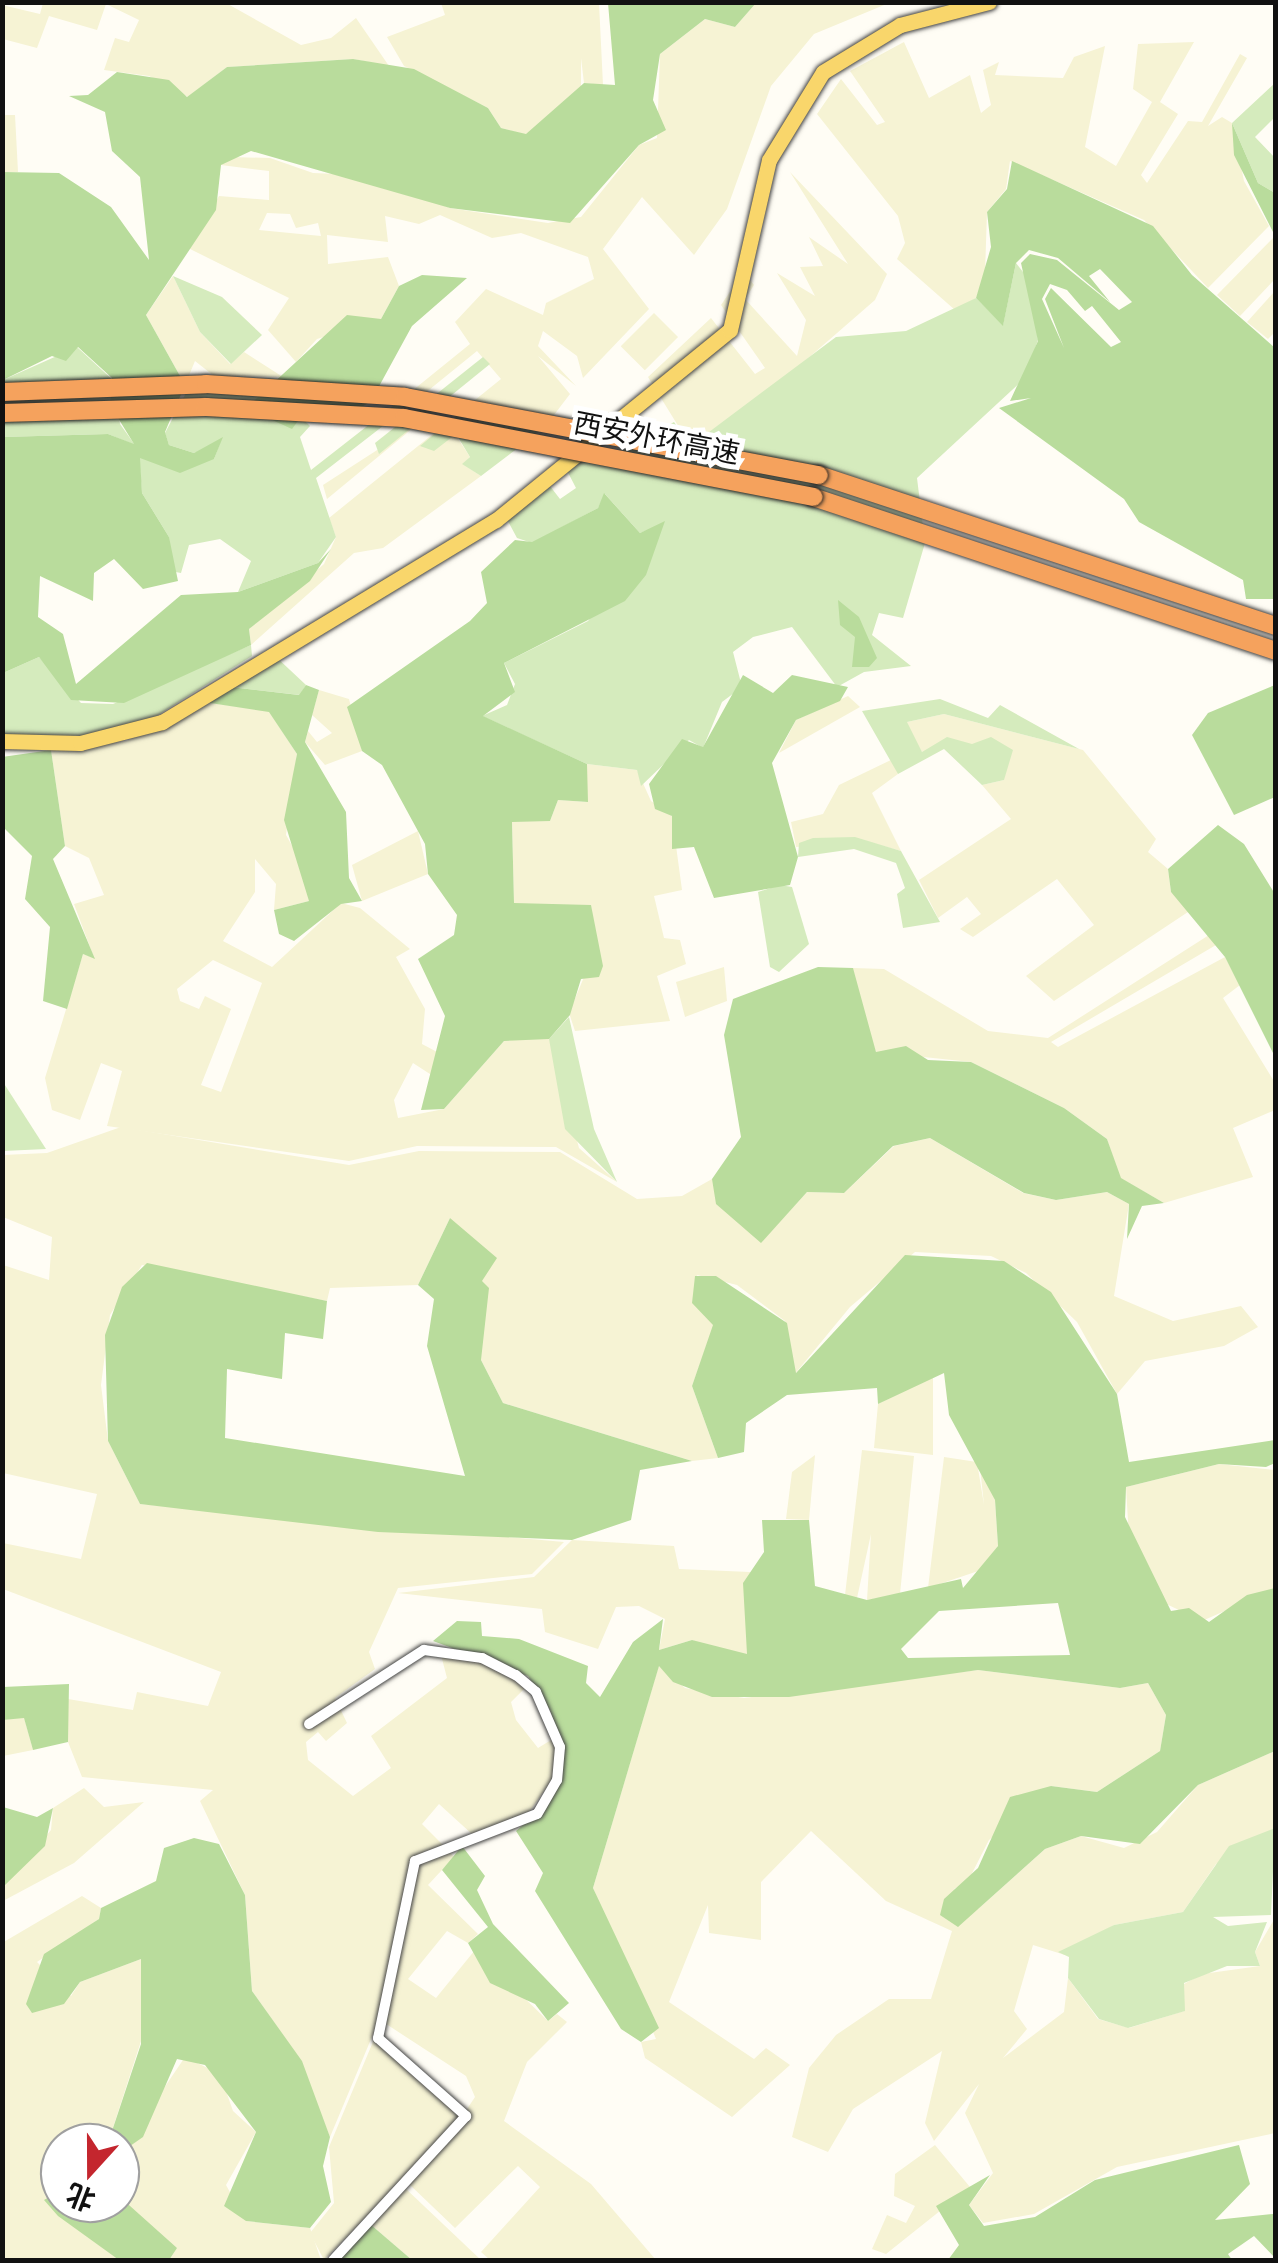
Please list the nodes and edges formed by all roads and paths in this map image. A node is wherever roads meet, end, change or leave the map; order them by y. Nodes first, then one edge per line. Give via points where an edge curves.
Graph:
1 (989, 2) edge
2 (2, 392) edge
3 (2, 414) edge
4 (1276, 626) edge
5 (1276, 651) edge
6 (2, 741) edge
7 (309, 1724) dead end
8 (333, 2260) edge

1 - 6 main road via 900,25 823,72 769,160 730,330 496,520 162,722 80,743
2 - 4 highway, 西安外环高速, bridge via 206,384 405,397 819,475
3 - 5 highway, 西安外环高速, bridge via 206,407 404,418 813,497
7 - 8 street via 424,1650 482,1658 516,1675 536,1692 560,1747 551,1796 528,1821 415,1862 378,2038 466,2116

